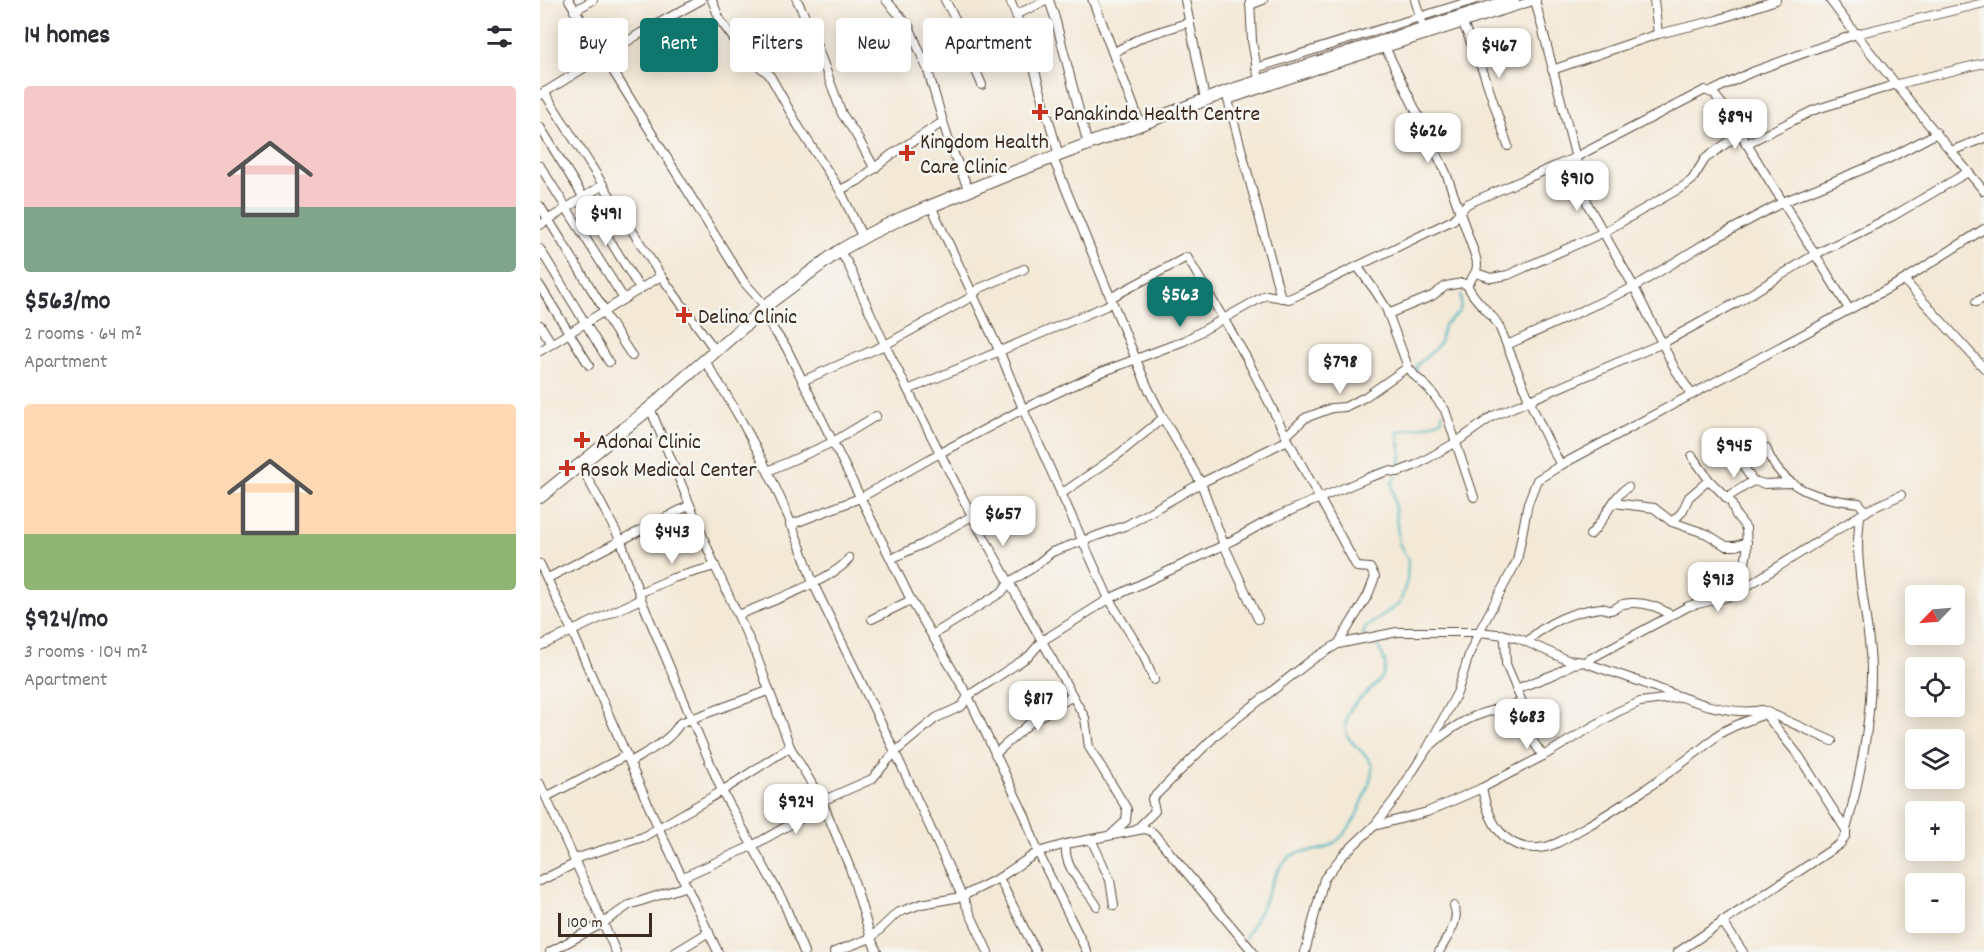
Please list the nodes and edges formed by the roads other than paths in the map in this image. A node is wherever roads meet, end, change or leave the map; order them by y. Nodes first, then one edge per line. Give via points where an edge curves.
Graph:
1 (569, 0) edge
2 (593, 0) edge
3 (702, 0) edge
4 (712, 0) edge
5 (797, 0) edge
6 (886, 0) edge
7 (945, 0) edge
8 (1010, 0) edge
9 (1048, 0) edge
10 (1093, 0) edge
11 (1185, 0) edge
12 (1263, 0) edge
13 (1415, 0) edge
14 (1474, 0) edge
15 (1513, 0) edge
16 (1535, 0) edge
17 (1654, 0) edge
18 (1776, 0) edge
19 (1830, 0) edge
20 (1250, 2) edge
21 (1984, 3) edge
22 (574, 11) junction
23 (1017, 14) junction
24 (579, 18) edge
25 (955, 18) edge
26 (1462, 20) junction
27 (1190, 22) junction
28 (1422, 23) junction
29 (1658, 33) junction
30 (1856, 34) junction
31 (628, 42) edge
32 (1384, 45) junction
33 (1113, 53) junction
34 (923, 59) edge
35 (1984, 63) edge
36 (1256, 68) junction
37 (1552, 70) junction
38 (577, 72) edge
39 (613, 72) edge
40 (928, 72) edge
41 (977, 72) edge
42 (1259, 81) junction
43 (982, 85) dead end
44 (1894, 85) junction
45 (1710, 92) junction
46 (542, 93) edge
47 (1227, 96) junction
48 (1205, 99) junction
49 (944, 123) junction
50 (1140, 124) junction
51 (540, 127) edge
52 (1937, 133) junction
53 (1739, 134) junction
54 (1984, 138) edge
55 (1746, 144) junction
56 (1089, 145) junction
57 (1508, 146) dead end
58 (1952, 151) junction
59 (1056, 157) junction
60 (1574, 158) junction
61 (540, 166) edge
62 (875, 169) junction
63 (1968, 172) junction
64 (603, 184) junction
65 (840, 190) junction
66 (969, 191) junction
67 (1984, 191) edge
68 (583, 197) junction
69 (1783, 202) junction
70 (540, 206) edge
71 (932, 206) junction
72 (567, 207) junction
73 (1460, 211) junction
74 (548, 219) junction
75 (540, 225) edge
76 (1984, 229) edge
77 (1602, 233) junction
78 (863, 238) junction
79 (540, 249) edge
80 (839, 251) junction
81 (1814, 255) junction
82 (1357, 266) junction
83 (1024, 269) dead end
84 (1476, 273) junction
85 (661, 276) junction
86 (1904, 280) junction
87 (1467, 285) junction
88 (540, 286) edge
89 (1634, 287) junction
90 (640, 289) junction
91 (973, 296) junction
92 (1112, 297) junction
93 (1281, 298) junction
94 (1984, 298) edge
95 (624, 299) junction
96 (1976, 302) dead end
97 (766, 307) junction
98 (1849, 309) junction
99 (604, 311) junction
100 (1388, 314) junction
101 (1222, 319) junction
102 (586, 323) junction
103 (540, 325) edge
104 (569, 333) junction
105 (1663, 343) junction
106 (552, 344) junction
107 (885, 345) junction
108 (1507, 345) junction
109 (714, 350) junction
110 (999, 350) junction
111 (540, 351) edge
112 (632, 356) dead end
113 (1136, 360) junction
114 (705, 361) junction
115 (609, 362) dead end
116 (589, 365) dead end
117 (1408, 367) junction
118 (1984, 368) edge
119 (802, 381) junction
120 (908, 390) junction
121 (1692, 395) junction
122 (1529, 402) junction
123 (650, 408) junction
124 (1023, 409) junction
125 (876, 416) dead end
126 (1163, 418) junction
127 (1729, 437) dead end
128 (1287, 438) junction
129 (833, 442) junction
130 (1455, 443) junction
131 (1766, 448) dead end
132 (940, 453) junction
133 (1692, 456) dead end
134 (580, 464) junction
135 (1561, 465) junction
136 (768, 471) junction
137 (1709, 480) junction
138 (1753, 481) junction
139 (1201, 483) junction
140 (1790, 483) junction
141 (1628, 487) dead end
142 (1061, 494) junction
143 (1901, 495) dead end
144 (540, 497) edge
145 (1474, 497) dead end
146 (860, 498) junction
147 (1726, 498) junction
148 (1320, 499) junction
149 (1614, 503) junction
150 (690, 505) junction
151 (1863, 514) junction
152 (972, 516) junction
153 (1672, 522) junction
154 (790, 525) junction
155 (1590, 535) dead end
156 (621, 541) junction
157 (1083, 541) junction
158 (1747, 542) junction
159 (1224, 545) junction
160 (849, 558) dead end
161 (891, 560) junction
162 (540, 564) edge
163 (715, 566) junction
164 (548, 578) junction
165 (813, 583) junction
166 (1008, 583) junction
167 (1741, 590) junction
168 (640, 596) junction
169 (1109, 599) junction
170 (911, 600) junction
171 (738, 615) junction
172 (1671, 615) junction
173 (872, 619) dead end
174 (1258, 619) dead end
175 (572, 631) junction
176 (1479, 632) junction
177 (1502, 634) junction
178 (932, 635) junction
179 (1042, 641) junction
180 (1527, 642) junction
181 (1338, 644) junction
182 (540, 646) edge
183 (1584, 662) junction
184 (1154, 680) dead end
185 (1516, 689) junction
186 (768, 691) junction
187 (968, 696) junction
188 (1071, 697) junction
189 (1682, 697) junction
190 (1522, 703) junction
191 (1763, 712) junction
192 (691, 718) junction
193 (1832, 741) dead end
194 (790, 747) junction
195 (1427, 749) junction
196 (895, 752) junction
197 (994, 754) junction
198 (1543, 756) junction
199 (629, 758) junction
200 (540, 784) edge
201 (1482, 789) junction
202 (722, 791) junction
203 (548, 800) junction
204 (822, 801) junction
205 (540, 807) edge
206 (1374, 826) junction
207 (658, 827) junction
208 (1136, 830) junction
209 (1846, 830) junction
210 (1111, 835) junction
211 (1091, 839) junction
212 (1066, 844) junction
213 (752, 846) junction
214 (1038, 852) junction
215 (575, 861) junction
216 (683, 877) junction
217 (999, 878) junction
218 (540, 881) edge
219 (687, 885) junction
220 (961, 897) junction
221 (1114, 904) dead end
222 (1097, 906) dead end
223 (1454, 906) dead end
224 (1722, 921) junction
225 (603, 923) junction
226 (709, 932) junction
227 (871, 938) junction
228 (562, 949) edge
229 (550, 952) edge
230 (616, 952) edge
231 (676, 952) edge
232 (718, 952) edge
233 (804, 952) edge
234 (834, 952) edge
235 (877, 952) edge
236 (987, 952) edge
237 (1036, 952) edge
238 (1087, 952) edge
239 (1253, 952) edge
240 (1305, 952) edge
241 (1439, 952) edge
242 (1678, 952) edge
243 (1743, 952) edge

1 - 22 street
2 - 22 street
3 - 31 street
4 - 65 street via 720,20 747,57 769,74
5 - 62 street via 843,114
6 - 34 street via 909,26
7 - 25 street
8 - 23 street
9 - 23 street
9 - 56 street
10 - 33 street
11 - 27 street
12 - 20 street
13 - 28 street
14 - 28 street
15 - 26 main road
16 - 26 street
16 - 37 street
17 - 29 street
18 - 29 street via 1717,20
19 - 30 street
20 - 36 street
21 - 30 street
22 - 24 street
23 - 59 street via 1045,101
26 - 28 main road
26 - 32 street
26 - 57 street
27 - 33 street via 1142,37
27 - 48 street
28 - 32 main road
28 - 36 street
29 - 37 street
30 - 44 street
30 - 45 street via 1752,72
32 - 42 main road
32 - 47 street
32 - 73 street
33 - 50 street
35 - 44 street
36 - 42 street
37 - 60 street
38 - 46 street
39 - 97 street via 744,282
40 - 49 street
41 - 43 street
42 - 47 main road
44 - 52 street
44 - 55 street via 1814,110
45 - 53 street via 1722,104
45 - 60 street via 1705,90
46 - 64 street
47 - 48 main road
47 - 93 street
48 - 50 main road
49 - 62 street
49 - 66 street
50 - 56 main road
51 - 68 street
52 - 58 street
52 - 69 street via 1888,159
53 - 55 street
53 - 77 street via 1705,159 1692,180 1679,190
54 - 58 street
55 - 69 street
56 - 59 main road
58 - 63 street
59 - 66 main road
59 - 92 street via 1085,239
60 - 73 street via 1467,204
60 - 77 street via 1588,205
61 - 72 street
62 - 65 street
63 - 67 street
63 - 81 street via 1893,216
64 - 68 street
64 - 85 street
65 - 78 street
66 - 71 main road
68 - 72 street
68 - 90 street
69 - 81 street
69 - 89 street
70 - 74 street
71 - 78 main road
71 - 91 street
72 - 74 street
72 - 95 street
73 - 82 street via 1452,220
73 - 84 street via 1479,265
74 - 75 street
74 - 99 street
76 - 86 street
77 - 84 street via 1508,275 1491,278
77 - 89 street
78 - 80 main road
79 - 102 street
80 - 97 main road
80 - 107 street
81 - 98 street
81 - 105 street
82 - 93 street via 1289,299
82 - 100 street
83 - 91 street via 978,289
84 - 87 street
85 - 90 street
85 - 109 street
86 - 98 street
86 - 118 street
87 - 100 street via 1446,286
87 - 108 street via 1473,298 1492,314
88 - 104 street
89 - 105 street
89 - 108 street
90 - 95 street
91 - 107 street
91 - 110 street
92 - 101 street via 1187,257
92 - 110 street via 1106,306
92 - 113 street
93 - 101 street via 1266,295
94 - 96 street
95 - 99 street
97 - 109 main road
97 - 119 street via 765,318 786,347
98 - 121 street
99 - 102 street
99 - 112 street
100 - 117 street
101 - 113 street via 1184,341
101 - 128 street
102 - 104 street
102 - 115 street
103 - 106 street
104 - 106 street
104 - 116 street
105 - 121 street
105 - 122 street
106 - 111 street
107 - 119 street
107 - 120 street
108 - 122 street
109 - 114 main road
110 - 120 street
110 - 124 street
113 - 124 street
113 - 126 street
114 - 123 main road
114 - 136 street
117 - 128 street via 1346,407 1305,418
117 - 130 street via 1445,410
119 - 129 street
120 - 132 street
121 - 135 street
122 - 130 street via 1493,417
122 - 135 street
123 - 134 main road
123 - 150 street
124 - 132 street
124 - 142 street
125 - 129 street
126 - 139 street
126 - 142 street
127 - 138 street
128 - 139 street
128 - 148 street
129 - 136 street
129 - 146 street
130 - 145 street
130 - 148 street via 1416,465 1379,474
131 - 140 street
132 - 146 street
132 - 152 street
133 - 137 street
134 - 144 main road
134 - 156 street
135 - 176 street via 1537,480 1528,503 1520,555
136 - 154 street
137 - 147 street
137 - 153 street via 1689,497
138 - 140 street
138 - 147 street
139 - 157 street via 1126,525
139 - 159 street
140 - 151 street via 1832,500 1859,503
141 - 149 street
142 - 157 street
143 - 151 street
146 - 154 street
146 - 161 street
147 - 158 street via 1744,525
148 - 159 street via 1273,518
148 - 181 street via 1357,567 1370,568 1375,577
149 - 153 street via 1654,508
149 - 155 street
150 - 156 street
150 - 163 street
151 - 167 street
151 - 209 street via 1858,544 1869,642 1870,693 1868,726
152 - 161 street
152 - 166 street
153 - 158 street via 1707,534 1726,546
154 - 165 street
156 - 164 street
156 - 168 street
157 - 166 street via 1052,552
157 - 169 street
158 - 167 street
159 - 169 street
159 - 174 street
160 - 165 street via 840,568
161 - 170 street
162 - 164 street
163 - 168 street via 673,578
163 - 171 street
164 - 175 street
165 - 171 street
165 - 196 street
166 - 178 street via 1002,592
166 - 179 street
167 - 172 street
168 - 175 street
168 - 192 street
169 - 179 street
169 - 184 street
170 - 173 street
170 - 178 street
171 - 186 street
172 - 180 street via 1644,603 1580,612 1553,623
172 - 183 street
175 - 182 street
175 - 199 street
176 - 177 street
176 - 181 street via 1397,632
176 - 195 street via 1457,693
177 - 180 street
177 - 185 street via 1506,664
178 - 187 street
179 - 187 street via 1029,656
179 - 188 street
180 - 183 street via 1567,660
181 - 208 street via 1218,733 1152,799 1155,811
183 - 185 street
183 - 189 street
185 - 190 street
186 - 192 street
186 - 194 street
187 - 196 street via 962,706 936,718
187 - 197 street
188 - 197 street via 1030,723
188 - 210 street via 1085,718 1089,747 1127,809 1125,821
189 - 191 street via 1726,709
189 - 198 street via 1640,702 1617,711
190 - 195 street via 1463,720
190 - 198 street via 1533,741
191 - 193 street
191 - 201 street via 1724,732 1595,822 1546,847 1526,848 1505,839 1487,814
191 - 209 street via 1799,756
192 - 199 street via 680,723 662,742
192 - 202 street
194 - 202 street
194 - 204 street
195 - 206 street
196 - 204 street via 872,779
196 - 220 street
197 - 214 street
198 - 201 street
199 - 203 street
199 - 207 street
200 - 203 street
201 - 206 street via 1427,812
202 - 207 street
202 - 213 street
203 - 205 street
203 - 215 street
204 - 213 street via 812,812
204 - 227 street via 850,868
206 - 240 street via 1324,879
207 - 215 street via 643,837
207 - 216 street
208 - 210 street
208 - 239 street via 1151,831
209 - 224 street via 1840,844
210 - 211 street
211 - 212 street
211 - 221 street via 1110,880
212 - 214 street
212 - 222 street via 1065,857
213 - 216 street
213 - 233 street via 784,903
214 - 217 street
214 - 238 street
215 - 218 street
215 - 225 street
216 - 219 street
217 - 220 street
217 - 237 street
219 - 225 street via 629,906
219 - 226 street
220 - 227 street via 897,913
220 - 236 street
223 - 241 street via 1455,922
224 - 242 street
224 - 243 street
225 - 228 street
225 - 230 street
226 - 231 street
226 - 232 street
227 - 234 street
227 - 235 street
228 - 229 street

